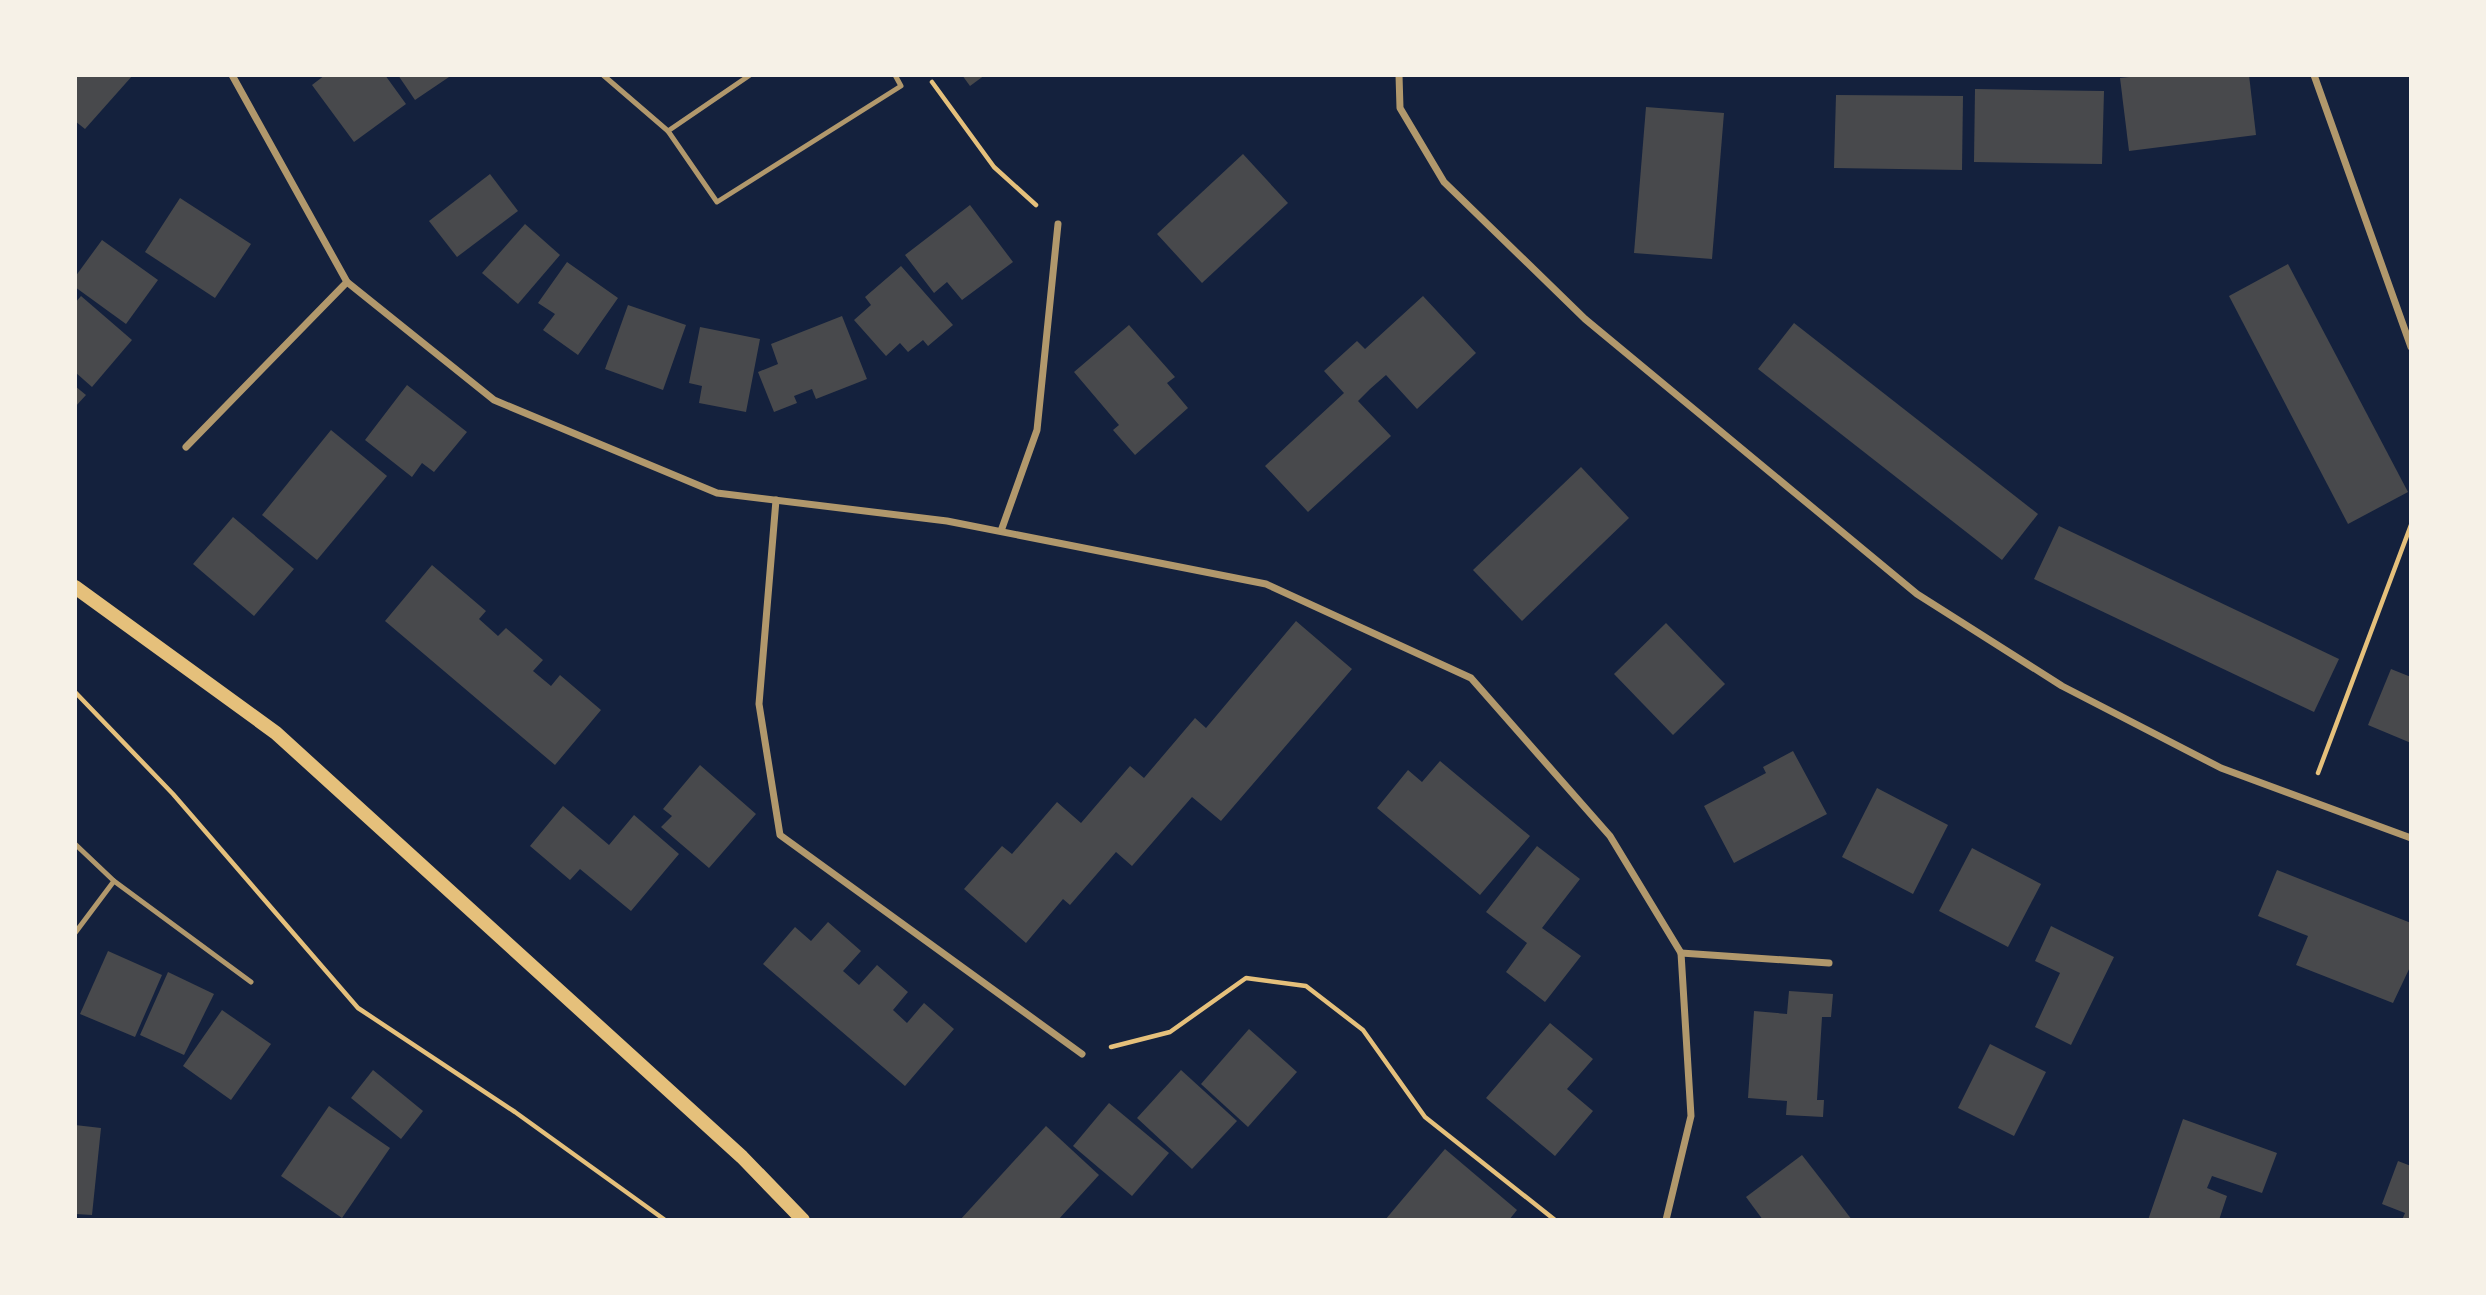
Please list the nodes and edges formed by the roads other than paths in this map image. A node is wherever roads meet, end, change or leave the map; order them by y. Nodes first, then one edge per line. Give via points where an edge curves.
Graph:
1 (232, 75) edge
2 (603, 75) edge
3 (750, 75) edge
4 (895, 75) edge
5 (1399, 75) edge
6 (2314, 75) edge
7 (668, 131) junction
8 (1058, 224) road end
9 (346, 282) junction
10 (2411, 347) edge
11 (186, 447) dead end
12 (776, 500) junction
13 (1001, 531) junction
14 (75, 587) edge
15 (2411, 838) edge
16 (75, 844) edge
17 (114, 881) junction
18 (75, 933) edge
19 (1681, 953) junction
20 (1829, 963) dead end
21 (251, 982) dead end
22 (1082, 1054) road end
23 (803, 1220) edge
24 (1666, 1220) edge

1 - 9 street
2 - 7 lane
3 - 7 lane
4 - 7 lane via 901,86 717,202
5 - 15 street via 1400,108 1444,182 1585,319 1917,594 2062,686 2221,768
6 - 10 street
8 - 13 street via 1037,430
9 - 11 street
9 - 12 street via 494,400 717,493
12 - 13 street
12 - 22 street via 759,704 779,835
13 - 19 street via 1266,584 1471,678 1610,836
14 - 23 main road via 276,733 742,1157
16 - 17 lane
17 - 18 lane
17 - 21 lane
19 - 20 street
19 - 24 street via 1691,1116

